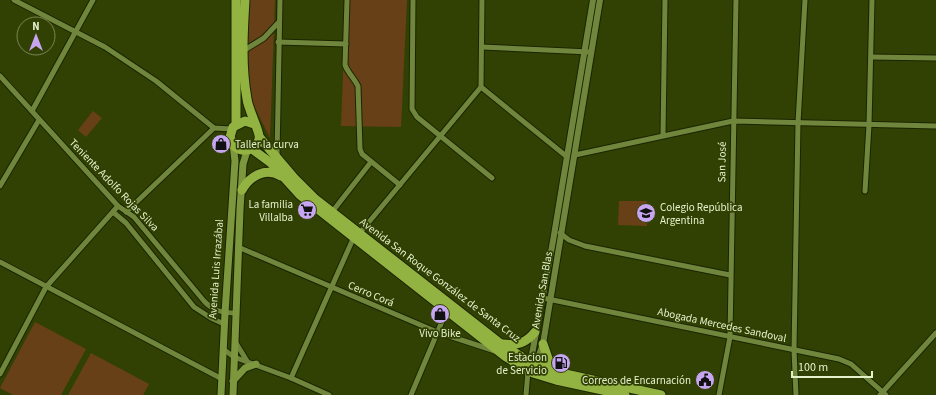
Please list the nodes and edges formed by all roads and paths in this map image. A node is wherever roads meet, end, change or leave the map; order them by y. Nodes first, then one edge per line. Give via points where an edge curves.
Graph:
1 (14, 0) edge
2 (93, 0) edge
3 (236, 0) edge
4 (244, 0) edge
5 (280, 0) edge
6 (347, 0) edge
7 (413, 0) edge
8 (482, 0) edge
9 (593, 0) edge
10 (600, 0) edge
11 (665, 0) edge
12 (736, 0) edge
13 (805, 0) edge
14 (872, 0) edge
15 (278, 24) junction
16 (77, 31) junction
17 (278, 42) junction
18 (346, 44) junction
19 (482, 47) junction
20 (242, 52) junction
21 (583, 52) junction
22 (590, 52) junction
23 (871, 57) junction
24 (936, 58) edge
25 (0, 76) edge
26 (481, 87) junction
27 (32, 111) junction
28 (39, 120) junction
29 (733, 121) junction
30 (798, 123) junction
31 (254, 124) junction
32 (870, 125) junction
33 (936, 126) edge
34 (234, 127) junction
35 (214, 128) junction
36 (663, 135) junction
37 (440, 136) junction
38 (260, 138) junction
39 (232, 144) junction
40 (249, 150) junction
41 (575, 155) junction
42 (566, 156) junction
43 (277, 157) junction
44 (371, 162) junction
45 (492, 178) dead end
46 (286, 179) junction
47 (400, 185) junction
48 (0, 186) edge
49 (242, 190) junction
50 (865, 191) dead end
51 (118, 206) junction
52 (113, 212) junction
53 (126, 212) junction
54 (332, 212) junction
55 (555, 228) junction
56 (562, 235) junction
57 (356, 236) junction
58 (238, 247) junction
59 (0, 262) edge
60 (730, 275) junction
61 (46, 287) junction
62 (332, 288) junction
63 (543, 298) junction
64 (550, 300) junction
65 (446, 312) junction
66 (224, 313) junction
67 (236, 314) junction
68 (224, 324) junction
69 (437, 332) junction
70 (535, 332) junction
71 (936, 333) edge
72 (730, 337) junction
73 (235, 341) junction
74 (543, 344) junction
75 (500, 348) junction
76 (223, 349) junction
77 (794, 350) junction
78 (234, 357) junction
79 (248, 362) junction
80 (256, 364) junction
81 (532, 368) junction
82 (556, 372) junction
83 (0, 374) edge
84 (291, 378) junction
85 (222, 379) junction
86 (233, 381) junction
87 (883, 394) edge
88 (221, 395) edge
89 (233, 395) edge
90 (329, 395) edge
91 (411, 395) edge
92 (526, 395) edge
93 (625, 395) edge
94 (661, 395) edge
95 (719, 395) edge
96 (796, 395) edge

1 - 16 street
2 - 16 street
3 - 34 highway, Avenida Luis Irrazábal
4 - 20 highway
5 - 15 street
6 - 18 street
7 - 37 street via 412,109 417,117
8 - 19 street
9 - 21 street, Avenida San Blas
10 - 22 street, Avenida San Blas
11 - 36 street
12 - 29 street, San José
13 - 30 street
14 - 23 street
15 - 17 street
15 - 20 street via 264,38
16 - 27 street
16 - 35 street via 156,81
17 - 18 street
17 - 43 street
18 - 44 street via 345,65 358,86 360,149
19 - 21 street
19 - 26 street
20 - 31 highway via 245,88
21 - 22 street
21 - 42 street, Avenida San Blas
22 - 41 street, Avenida San Blas
23 - 24 street
23 - 32 street
25 - 27 street, Teniente Adolfo Rojas Silva
26 - 37 street
26 - 42 street
27 - 28 street, Teniente Adolfo Rojas Silva
28 - 48 street
28 - 51 street, Teniente Adolfo Rojas Silva
29 - 30 street
29 - 36 street
29 - 60 street, San José
30 - 32 street
30 - 77 street
31 - 34 highway via 245,121
31 - 38 highway
32 - 33 street
32 - 50 street
34 - 35 street
34 - 39 highway, Avenida Luis Irrazábal via 230,137
35 - 53 street
36 - 41 street
37 - 45 street
37 - 47 street
38 - 40 highway, Avenida Luis Irrazábal
38 - 43 highway, Avenida San Roque González de Santa Cruz
39 - 40 highway via 240,150
39 - 66 main road, Avenida Luis Irrazábal via 235,162
40 - 46 highway, Avenida San Roque González de Santa Cruz via 271,163
40 - 49 main road, Avenida Luis Irrazábal via 243,164
41 - 56 street, Avenida San Blas
42 - 55 street, Avenida San Blas
43 - 54 highway, Avenida San Roque González de Santa Cruz via 309,194
44 - 47 street
44 - 54 street
46 - 49 highway via 276,173 260,174 249,180
46 - 57 highway, Avenida San Roque González de Santa Cruz via 300,195
47 - 57 street
49 - 58 main road, Avenida Luis Irrazábal
51 - 52 street
51 - 53 street, Teniente Adolfo Rojas Silva
52 - 61 street
52 - 68 street, Teniente Adolfo Rojas Silva via 126,223 194,307
53 - 66 street, Teniente Adolfo Rojas Silva via 134,217 204,301 211,308
54 - 57 highway, Avenida San Roque González de Santa Cruz
55 - 56 street
55 - 63 street, Avenida San Blas
56 - 60 street via 585,246
56 - 64 street, Avenida San Blas
57 - 62 street
57 - 65 highway, Avenida San Roque González de Santa Cruz
57 - 75 highway, Avenida San Roque González de Santa Cruz
58 - 62 street, Cerro Corá
58 - 67 main road, Avenida Luis Irrazábal
59 - 61 street
60 - 72 street, San José
61 - 83 street
61 - 85 street
62 - 69 street, Cerro Corá
62 - 84 street
63 - 64 street, Abogada Mercedes Sandoval
63 - 70 street, Avenida San Blas
64 - 72 street, Abogada Mercedes Sandoval
64 - 74 street, Avenida San Blas
65 - 69 street
65 - 75 highway, Avenida San Roque González de Santa Cruz
66 - 67 street, Teniente Adolfo Rojas Silva
66 - 68 main road, Avenida Luis Irrazábal
67 - 73 main road, Avenida Luis Irrazábal
68 - 76 main road, Avenida Luis Irrazábal
69 - 75 street, Cerro Corá
69 - 91 street
70 - 75 highway via 530,339 522,343
70 - 81 street, Avenida San Blas
71 - 87 street
72 - 77 street, Abogada Mercedes Sandoval
72 - 95 street, San José
73 - 78 main road, Avenida Luis Irrazábal
73 - 79 street
74 - 81 street, Avenida San Blas
74 - 82 highway via 550,364
75 - 81 highway, Avenida San Roque González de Santa Cruz
76 - 78 street
76 - 85 main road, Avenida Luis Irrazábal
77 - 87 street, Abogada Mercedes Sandoval via 846,361
77 - 96 street
78 - 79 street
78 - 86 main road, Avenida Luis Irrazábal
79 - 80 street
80 - 84 street
80 - 86 main road via 245,368
81 - 82 highway, Avenida San Roque González de Santa Cruz
81 - 92 street, Avenida San Blas
81 - 93 highway, Avenida San Roque González de Santa Cruz via 556,380
82 - 94 highway, Avenida San Roque González de Santa Cruz
84 - 90 street
85 - 88 main road, Avenida Luis Irrazábal
86 - 89 main road, Avenida Luis Irrazábal

